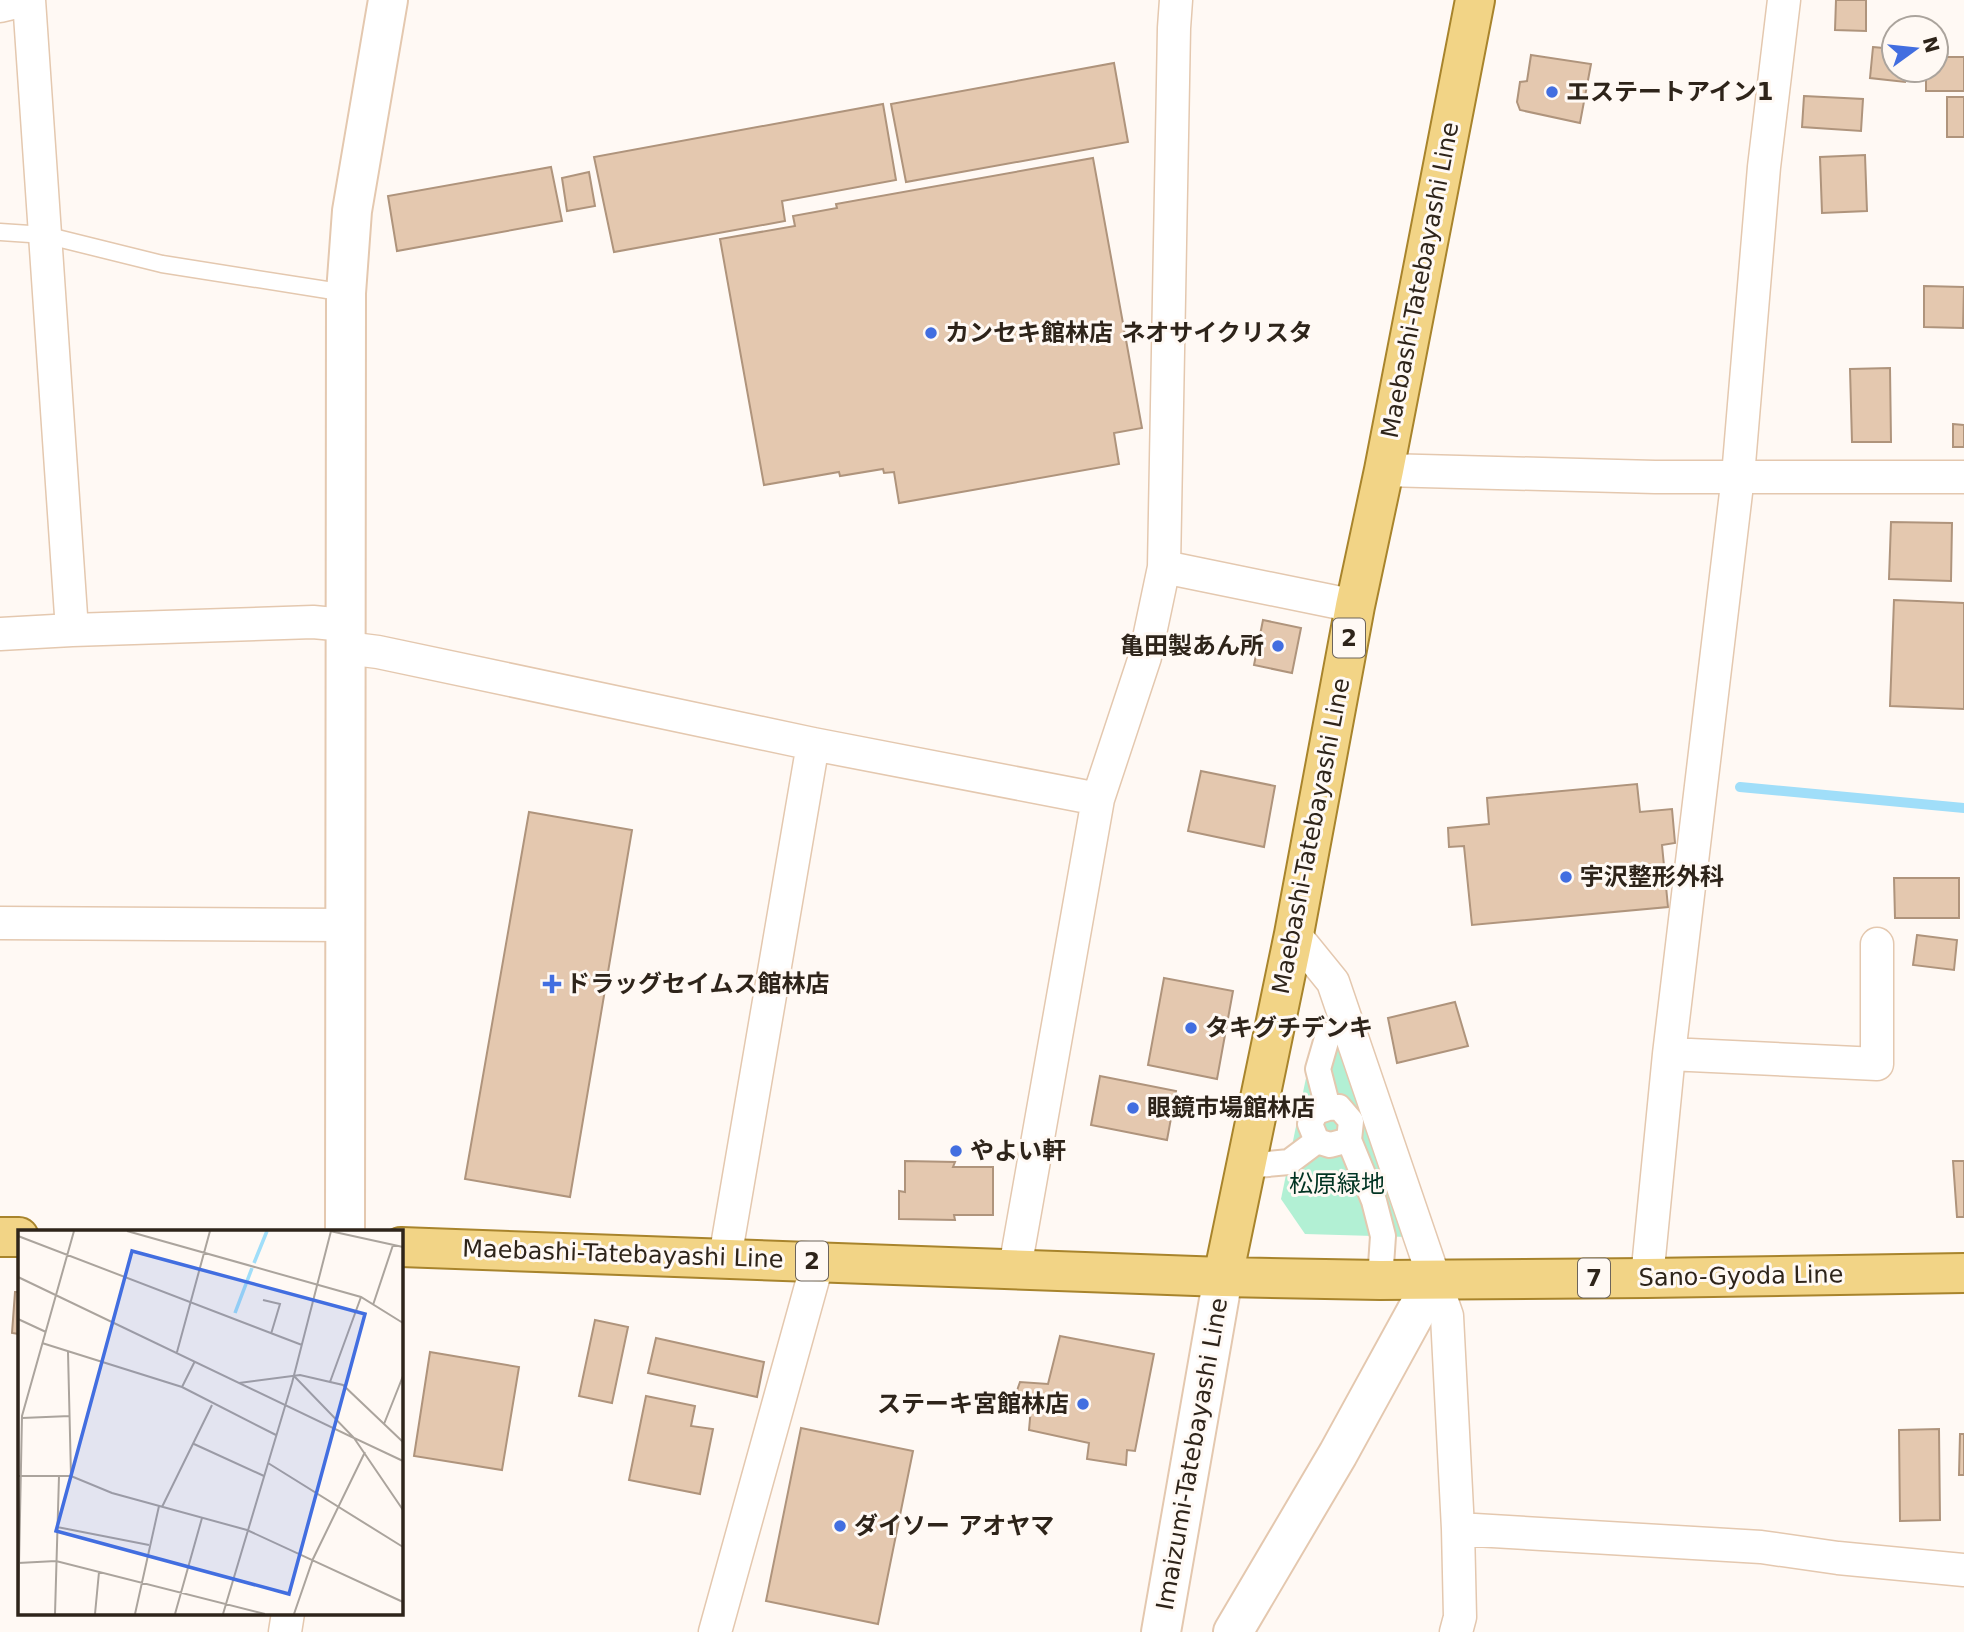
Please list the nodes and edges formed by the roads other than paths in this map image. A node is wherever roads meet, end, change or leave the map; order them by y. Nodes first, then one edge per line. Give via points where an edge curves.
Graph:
1 (27, 0) edge
2 (389, 0) edge
3 (1176, 0) edge
4 (1475, 0) edge
5 (1784, 0) edge
6 (0, 6) edge
7 (0, 232) edge
8 (45, 235) junction
9 (346, 293) junction
10 (1384, 470) junction
11 (1738, 476) junction
12 (1964, 477) edge
13 (1164, 567) junction
14 (1355, 606) junction
15 (72, 630) junction
16 (0, 634) edge
17 (346, 637) junction
18 (813, 744) junction
19 (1098, 799) junction
20 (0, 923) edge
21 (345, 925) junction
22 (1294, 934) junction
23 (1878, 944) dead end
24 (1348, 1021) junction
25 (1669, 1054) junction
26 (1328, 1108) junction
27 (1349, 1140) junction
28 (1317, 1141) junction
29 (1246, 1166) junction
30 (345, 1230) edge
31 (0, 1237) edge
32 (18, 1237) edge
33 (402, 1247) edge
34 (725, 1258) junction
35 (818, 1261) junction
36 (1015, 1268) junction
37 (1964, 1273) edge
38 (1223, 1277) junction
39 (1647, 1278) junction
40 (1434, 1279) junction
41 (1380, 1280) junction
42 (1458, 1529) junction
43 (1964, 1570) edge
44 (288, 1614) edge
45 (285, 1632) edge
46 (715, 1632) edge
47 (1161, 1632) edge
48 (1233, 1632) edge
49 (1456, 1632) edge

1 - 6 street
1 - 8 street
2 - 9 street via 352,211
3 - 13 street
4 - 10 main road, Maebashi-Tatebayashi Line / 2
5 - 11 street via 1764,167
7 - 8 lane
8 - 9 lane via 162,264
8 - 15 street
9 - 17 street
10 - 11 street
10 - 14 main road, Maebashi-Tatebayashi Line / 2
11 - 12 street
11 - 25 street
13 - 14 street
13 - 19 street via 1145,657
14 - 22 main road, Maebashi-Tatebayashi Line / 2
15 - 16 street
15 - 17 street via 313,622
17 - 18 street via 392,655
17 - 21 street
18 - 19 street
18 - 34 street
19 - 36 street
20 - 21 street
21 - 30 street
22 - 24 street via 1333,982
22 - 29 main road, Maebashi-Tatebayashi Line / 2
23 - 25 street via 1877,1064
24 - 26 street via 1327,1038 1318,1069
24 - 40 street
25 - 39 street
26 - 27 street via 1339,1107 1351,1121
26 - 28 street via 1316,1112 1310,1124
27 - 28 street via 1330,1145
27 - 41 street via 1383,1236
28 - 29 street via 1289,1161
29 - 38 main road, Maebashi-Tatebayashi Line / 2
31 - 32 main road
33 - 34 main road, Maebashi-Tatebayashi Line / 2
34 - 35 main road, Maebashi-Tatebayashi Line / 2
35 - 36 main road, Maebashi-Tatebayashi Line / 2
35 - 46 street
36 - 38 main road, Maebashi-Tatebayashi Line / 2
37 - 39 main road, Sano-Gyoda Line / 7
38 - 41 main road, Sano-Gyoda Line / 7
38 - 47 street, Imaizumi-Tatebayashi Line
39 - 40 main road, Sano-Gyoda Line / 7
40 - 41 main road, Sano-Gyoda Line / 7
40 - 42 street via 1447,1316
40 - 48 street
42 - 43 street via 1761,1547
42 - 49 street via 1460,1617
44 - 45 street

